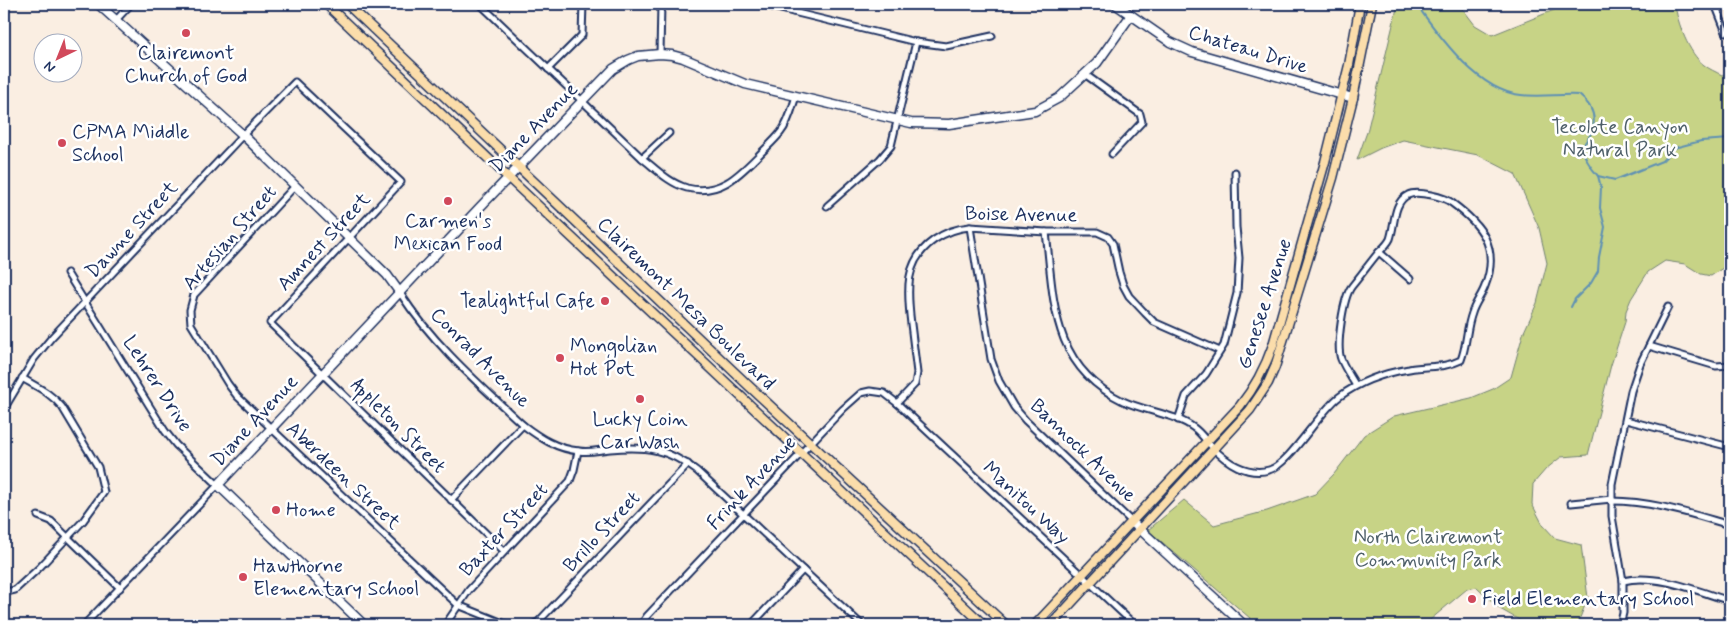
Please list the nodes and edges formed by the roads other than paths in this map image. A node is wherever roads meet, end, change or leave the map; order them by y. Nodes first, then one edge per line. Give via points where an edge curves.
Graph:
1 (98, 4) edge
2 (132, 4) edge
3 (326, 4) edge
4 (347, 4) edge
5 (584, 4) edge
6 (661, 4) edge
7 (760, 4) edge
8 (795, 4) edge
9 (1114, 4) edge
10 (1360, 4) edge
11 (1372, 4) edge
12 (1715, 4) edge
13 (484, 5) edge
14 (793, 12) junction
15 (1131, 15) junction
16 (116, 20) junction
17 (1726, 32) dead end
18 (992, 36) dead end
19 (916, 42) junction
20 (660, 54) junction
21 (548, 69) junction
22 (1086, 75) junction
23 (1341, 94) junction
24 (796, 96) junction
25 (1353, 98) junction
26 (582, 102) junction
27 (898, 119) junction
28 (669, 133) dead end
29 (243, 135) junction
30 (1112, 154) dead end
31 (642, 158) junction
32 (519, 167) junction
33 (1235, 172) dead end
34 (508, 178) junction
35 (401, 182) joint
36 (296, 186) junction
37 (827, 206) dead end
38 (970, 227) junction
39 (1046, 232) junction
40 (349, 237) junction
41 (1379, 252) junction
42 (68, 273) dead end
43 (1410, 280) dead end
44 (400, 293) junction
45 (85, 301) junction
46 (1668, 307) dead end
47 (190, 310) joint
48 (270, 323) joint
49 (1649, 346) junction
50 (1220, 351) junction
51 (1730, 365) edge
52 (322, 374) junction
53 (22, 378) junction
54 (1356, 386) junction
55 (897, 403) junction
56 (4, 409) edge
57 (1178, 420) junction
58 (1626, 420) junction
59 (523, 425) junction
60 (271, 429) junction
61 (1207, 442) junction
62 (810, 443) junction
63 (1730, 447) edge
64 (1214, 450) junction
65 (578, 451) junction
66 (800, 453) junction
67 (688, 464) junction
68 (218, 485) junction
69 (451, 500) junction
70 (1611, 500) junction
71 (1572, 503) dead end
72 (743, 514) junction
73 (38, 516) dead end
74 (1132, 522) junction
75 (1730, 525) edge
76 (1140, 528) junction
77 (68, 538) junction
78 (504, 552) junction
79 (803, 570) junction
80 (1082, 576) junction
81 (1622, 581) junction
82 (1090, 583) junction
83 (120, 588) junction
84 (4, 590) edge
85 (1730, 601) edge
86 (458, 605) junction
87 (539, 623) edge
88 (858, 624) edge
89 (84, 625) edge
90 (364, 625) edge
91 (445, 625) edge
92 (508, 625) edge
93 (532, 625) edge
94 (641, 625) edge
95 (751, 625) edge
96 (984, 625) edge
97 (1006, 625) edge
98 (1035, 625) edge
99 (1050, 625) edge
100 (1135, 625) edge
101 (1244, 625) edge
102 (1620, 625) edge

1 - 16 street, Conrad Avenue
2 - 16 street
3 - 34 main road, Clairemont Mesa Boulevard
4 - 32 main road, Clairemont Mesa Boulevard
5 - 21 street via 582,35
6 - 20 street
7 - 14 street
8 - 14 street
9 - 15 street, Chateau Drive
10 - 23 main road, Genesee Avenue
11 - 25 main road, Genesee Avenue
12 - 17 street
13 - 21 street
14 - 19 street
15 - 22 street, Diane Avenue
15 - 23 street, Chateau Drive via 1170,42 1192,52
16 - 29 street, Conrad Avenue
18 - 19 street via 946,46
19 - 27 street
20 - 24 street, Diane Avenue via 683,58 745,84
20 - 26 street, Diane Avenue via 628,60 614,69
21 - 26 street
22 - 27 street, Diane Avenue via 1059,98 1035,112 949,124 911,123
22 - 30 street via 1140,114 1142,122
23 - 25 street, Chateau Drive
23 - 61 main road, Genesee Avenue via 1310,218 1267,362 1246,399
24 - 27 street, Diane Avenue
24 - 31 street via 782,131 738,176 714,188 679,185
25 - 64 main road, Genesee Avenue via 1333,178 1275,366 1258,399
26 - 31 street
26 - 32 street, Diane Avenue
27 - 37 street via 891,146
28 - 31 street
29 - 35 street, Dawne Street via 295,82
29 - 36 street, Conrad Avenue
29 - 45 street, Dawne Street
32 - 34 street, Diane Avenue
32 - 62 main road, Clairemont Mesa Boulevard
33 - 50 street via 1239,258 1237,293
34 - 44 street, Diane Avenue
34 - 66 main road, Clairemont Mesa Boulevard
35 - 40 street, Amnest Street
36 - 40 street, Conrad Avenue
36 - 47 street, Artesian Street via 194,295
38 - 39 street, Boise Avenue
38 - 55 street, Boise Avenue via 952,230 926,246 909,276 907,294 917,373 915,384
38 - 74 street, Bannock Avenue via 991,359 999,381 1026,421
39 - 50 street, Boise Avenue via 1098,232 1108,236 1114,244 1124,286 1145,313 1154,322
39 - 57 street via 1060,331 1076,363 1091,380 1124,401
40 - 44 street, Conrad Avenue via 387,275
40 - 48 street, Amnest Street
41 - 43 street
41 - 54 street via 1350,288 1339,338 1341,359
41 - 54 street via 1390,237 1398,206 1409,194 1416,193 1450,201 1476,222 1488,242 1491,258 1486,285 1468,324 1466,348 1461,360 1449,366 1410,369
42 - 45 street, Lehrer Drive
44 - 52 street, Diane Avenue
44 - 59 street, Conrad Avenue via 435,340
45 - 53 street, Dawne Street via 52,337
45 - 68 street, Lehrer Drive via 165,430
46 - 49 street
47 - 60 street, Aberdeen Street via 191,324 228,384
48 - 52 street, Appleton Street
49 - 51 street via 1716,366
49 - 58 street via 1631,391
50 - 57 street via 1206,374 1186,396
52 - 60 street, Diane Avenue
52 - 69 street, Appleton Street
53 - 56 street, Dawne Street
53 - 77 street via 55,398 98,467 104,492
54 - 64 street via 1338,398 1284,460 1271,470 1256,472 1242,468
55 - 62 street, Frink Avenue via 884,393 861,393
55 - 80 street, Manitou Way
57 - 61 street via 1192,426
58 - 63 street
58 - 70 street
59 - 65 street, Conrad Avenue via 552,444
59 - 69 street
60 - 68 street, Diane Avenue
60 - 86 street, Aberdeen Street
61 - 64 street
61 - 74 main road, Genesee Avenue
62 - 66 street, Frink Avenue
62 - 97 main road, Clairemont Mesa Boulevard
64 - 76 main road, Genesee Avenue
65 - 67 street, Conrad Avenue via 646,447 680,458
65 - 78 street, Baxter Street via 570,481
66 - 72 street, Frink Avenue
66 - 96 main road, Clairemont Mesa Boulevard
67 - 72 street, Conrad Avenue
67 - 87 street, Brillo Street
68 - 83 street, Diane Avenue
68 - 90 street, Lehrer Drive
69 - 78 street, Appleton Street
70 - 71 street
70 - 75 street via 1666,507
70 - 81 street
72 - 79 street, Conrad Avenue
72 - 94 street, Frink Avenue
73 - 77 street via 51,521
74 - 76 street, Bannock Avenue
74 - 80 main road, Genesee Avenue
76 - 82 main road, Genesee Avenue
76 - 101 street, Bannock Avenue
77 - 83 street
77 - 84 street via 15,590
78 - 86 street, Baxter Street
79 - 88 street, Conrad Avenue
79 - 95 street
80 - 82 street, Manitou Way
80 - 98 main road, Genesee Avenue
81 - 85 street via 1656,579
81 - 102 street
82 - 99 main road, Genesee Avenue
82 - 100 street, Manitou Way
83 - 89 street, Diane Avenue
86 - 91 street, Baxter Street
86 - 92 street
87 - 93 street, Brillo Street

